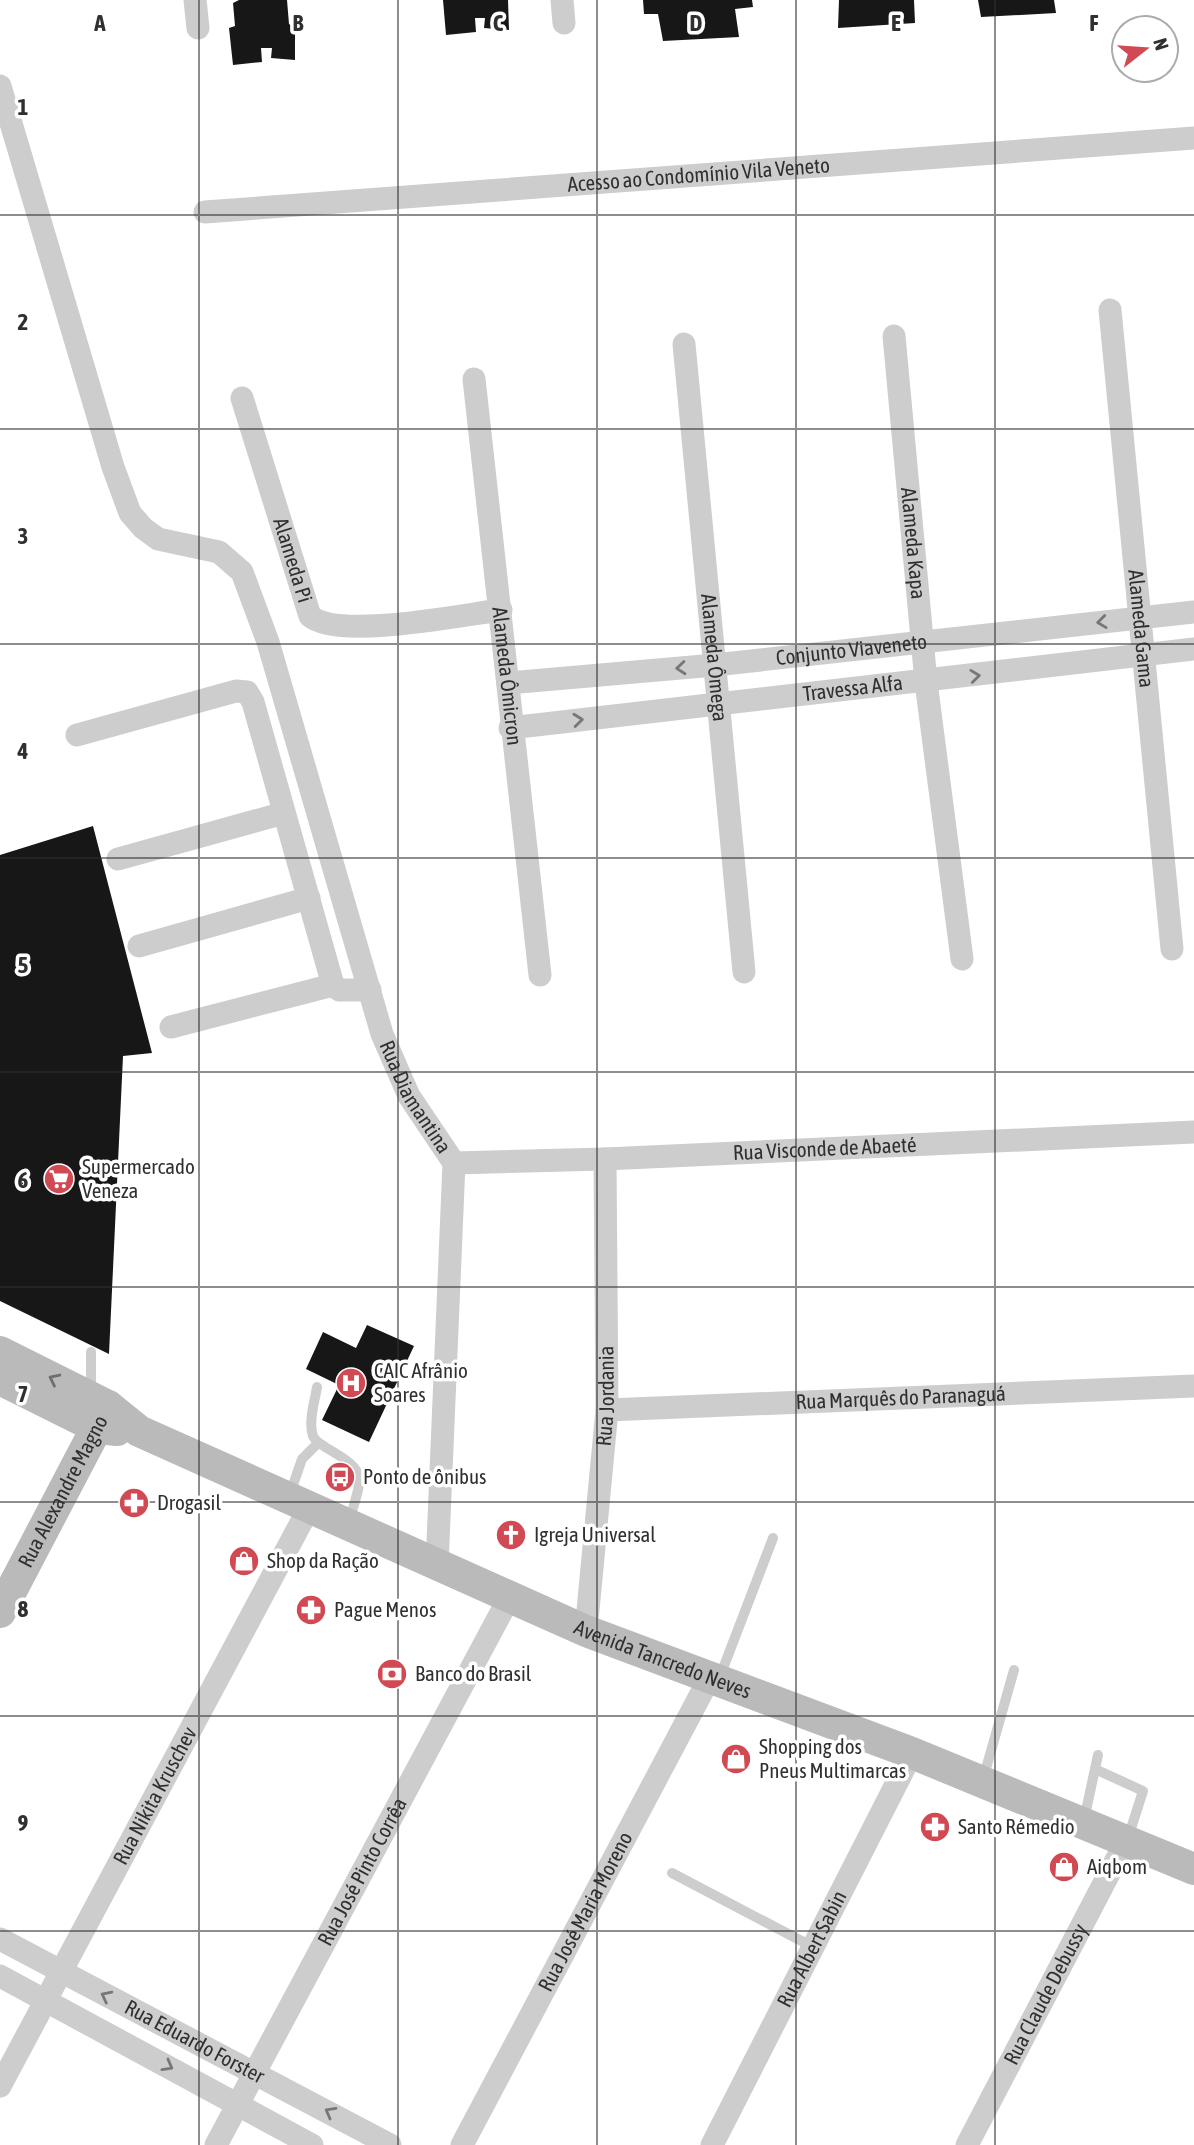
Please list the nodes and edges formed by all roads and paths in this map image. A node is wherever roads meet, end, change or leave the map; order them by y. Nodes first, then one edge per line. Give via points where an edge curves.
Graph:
1 (195, 0) edge
2 (198, 28) dead end
3 (0, 86) edge
4 (1194, 138) edge
5 (205, 212) dead end
6 (1110, 310) dead end
7 (894, 336) dead end
8 (684, 344) dead end
9 (474, 379) dead end
10 (242, 398) dead end
11 (501, 610) junction
12 (1194, 611) edge
13 (1138, 617) junction
14 (922, 643) junction
15 (1194, 649) edge
16 (1142, 655) junction
17 (715, 665) junction
18 (508, 682) junction
19 (926, 682) junction
20 (718, 705) junction
21 (510, 728) junction
22 (77, 735) dead end
23 (284, 813) junction
24 (118, 859) dead end
25 (309, 898) junction
26 (138, 946) dead end
27 (1172, 949) dead end
28 (962, 958) dead end
29 (744, 972) dead end
30 (540, 975) dead end
31 (333, 985) junction
32 (370, 990) junction
33 (171, 1027) dead end
34 (1194, 1132) edge
35 (605, 1159) junction
36 (454, 1163) junction
37 (0, 1352) edge
38 (91, 1352) dead end
39 (0, 1380) edge
40 (1194, 1386) edge
41 (317, 1387) dead end
42 (607, 1410) junction
43 (99, 1411) junction
44 (318, 1443) junction
45 (300, 1502) junction
46 (349, 1524) junction
47 (773, 1538) dead end
48 (437, 1566) junction
49 (509, 1598) junction
50 (0, 1612) edge
51 (586, 1631) junction
52 (1014, 1670) dead end
53 (714, 1679) junction
54 (912, 1754) junction
55 (1098, 1755) dead end
56 (1095, 1769) junction
57 (982, 1782) junction
58 (1083, 1823) junction
59 (1125, 1843) junction
60 (1194, 1869) edge
61 (671, 1873) dead end
62 (0, 1939) edge
63 (813, 1947) junction
64 (62, 1973) junction
65 (0, 1976) edge
66 (46, 2000) junction
67 (257, 2072) junction
68 (0, 2086) edge
69 (238, 2105) junction
70 (216, 2145) edge
71 (312, 2145) edge
72 (390, 2145) edge
73 (462, 2145) edge
74 (712, 2145) edge
75 (967, 2145) edge

1 - 2 street
3 - 32 street, Rua Diamantina via 130,513 158,539 219,552 242,572 268,642
4 - 5 street, Acesso ao Condomínio Vila Veneto
6 - 13 street, Alameda Gama
7 - 14 street, Alameda Kapa
8 - 17 street, Alameda Ômega
9 - 11 street, Alameda Ômicron
10 - 11 street, Alameda Pi via 310,616 351,628
11 - 18 street, Alameda Ômicron
12 - 13 street, Conjunto Viaveneto
13 -> 14 street, Conjunto Viaveneto
13 - 16 street, Alameda Gama
14 - 17 street, Conjunto Viaveneto
14 - 19 street, Alameda Kapa
15 - 16 street, Travessa Alfa
19 -> 16 street, Travessa Alfa
16 - 27 street, Alameda Gama
17 -> 18 street, Conjunto Viaveneto
17 - 20 street, Alameda Ômega
18 - 21 street, Alameda Ômicron
19 - 20 street, Travessa Alfa
19 - 28 street, Alameda Kapa
21 -> 20 street, Travessa Alfa
20 - 29 street, Alameda Ômega
21 - 30 street, Alameda Ômicron
22 - 23 street via 236,691 247,692
23 - 24 street
23 - 25 street
25 - 26 street
25 - 31 street
31 - 32 street via 348,992
31 - 33 street
32 - 36 street, Rua Diamantina via 382,1034 410,1096
34 - 35 street, Rua Visconde de Abaeté
35 - 36 street, Rua Visconde de Abaeté
35 - 42 street, Rua Jordania
36 - 48 street, Rua Diamantina
43 -> 37 main road, Avenida Tancredo Neves
38 - 43 lane
39 - 43 main road, Avenida Tancredo Neves
40 - 42 street, Rua Marquês do Paranaguá
41 - 44 lane via 313,1436
42 - 51 street, Rua Jordania
43 - 45 main road, Avenida Tancredo Neves
43 - 50 main road, Rua Alexandre Magno
44 - 45 lane via 302,1459
44 - 46 lane via 359,1471
45 - 46 main road, Avenida Tancredo Neves
45 - 64 street, Rua Nikita Kruschev
46 - 48 main road, Avenida Tancredo Neves
47 - 53 lane
48 - 49 main road, Avenida Tancredo Neves
49 - 51 main road, Avenida Tancredo Neves
49 - 67 street, Rua José Pinto Corrêa
51 - 53 main road, Avenida Tancredo Neves
52 - 57 lane
53 - 54 main road, Avenida Tancredo Neves
53 - 73 street, Rua José Maria Moreno
54 - 57 main road, Avenida Tancredo Neves
54 - 63 street, Rua Albert Sabin
55 - 56 lane
56 - 58 lane
56 - 59 lane via 1143,1791
57 - 58 main road, Avenida Tancredo Neves
58 - 59 main road, Avenida Tancredo Neves
59 - 60 main road, Avenida Tancredo Neves
59 - 75 street, Rua Claude Debussy
61 - 63 lane
62 - 64 street, Rua Eduardo Forster
63 - 74 street, Rua Albert Sabin
64 - 66 street, Rua Nikita Kruschev
67 -> 64 street, Rua Eduardo Forster
65 - 66 street, Rua Eduardo Forster
66 - 68 street, Rua Nikita Kruschev
66 -> 69 street, Rua Eduardo Forster
67 - 69 street, Rua José Pinto Corrêa
72 -> 67 street, Rua Eduardo Forster
69 - 70 street, Rua José Pinto Corrêa
69 - 71 street, Rua Eduardo Forster

